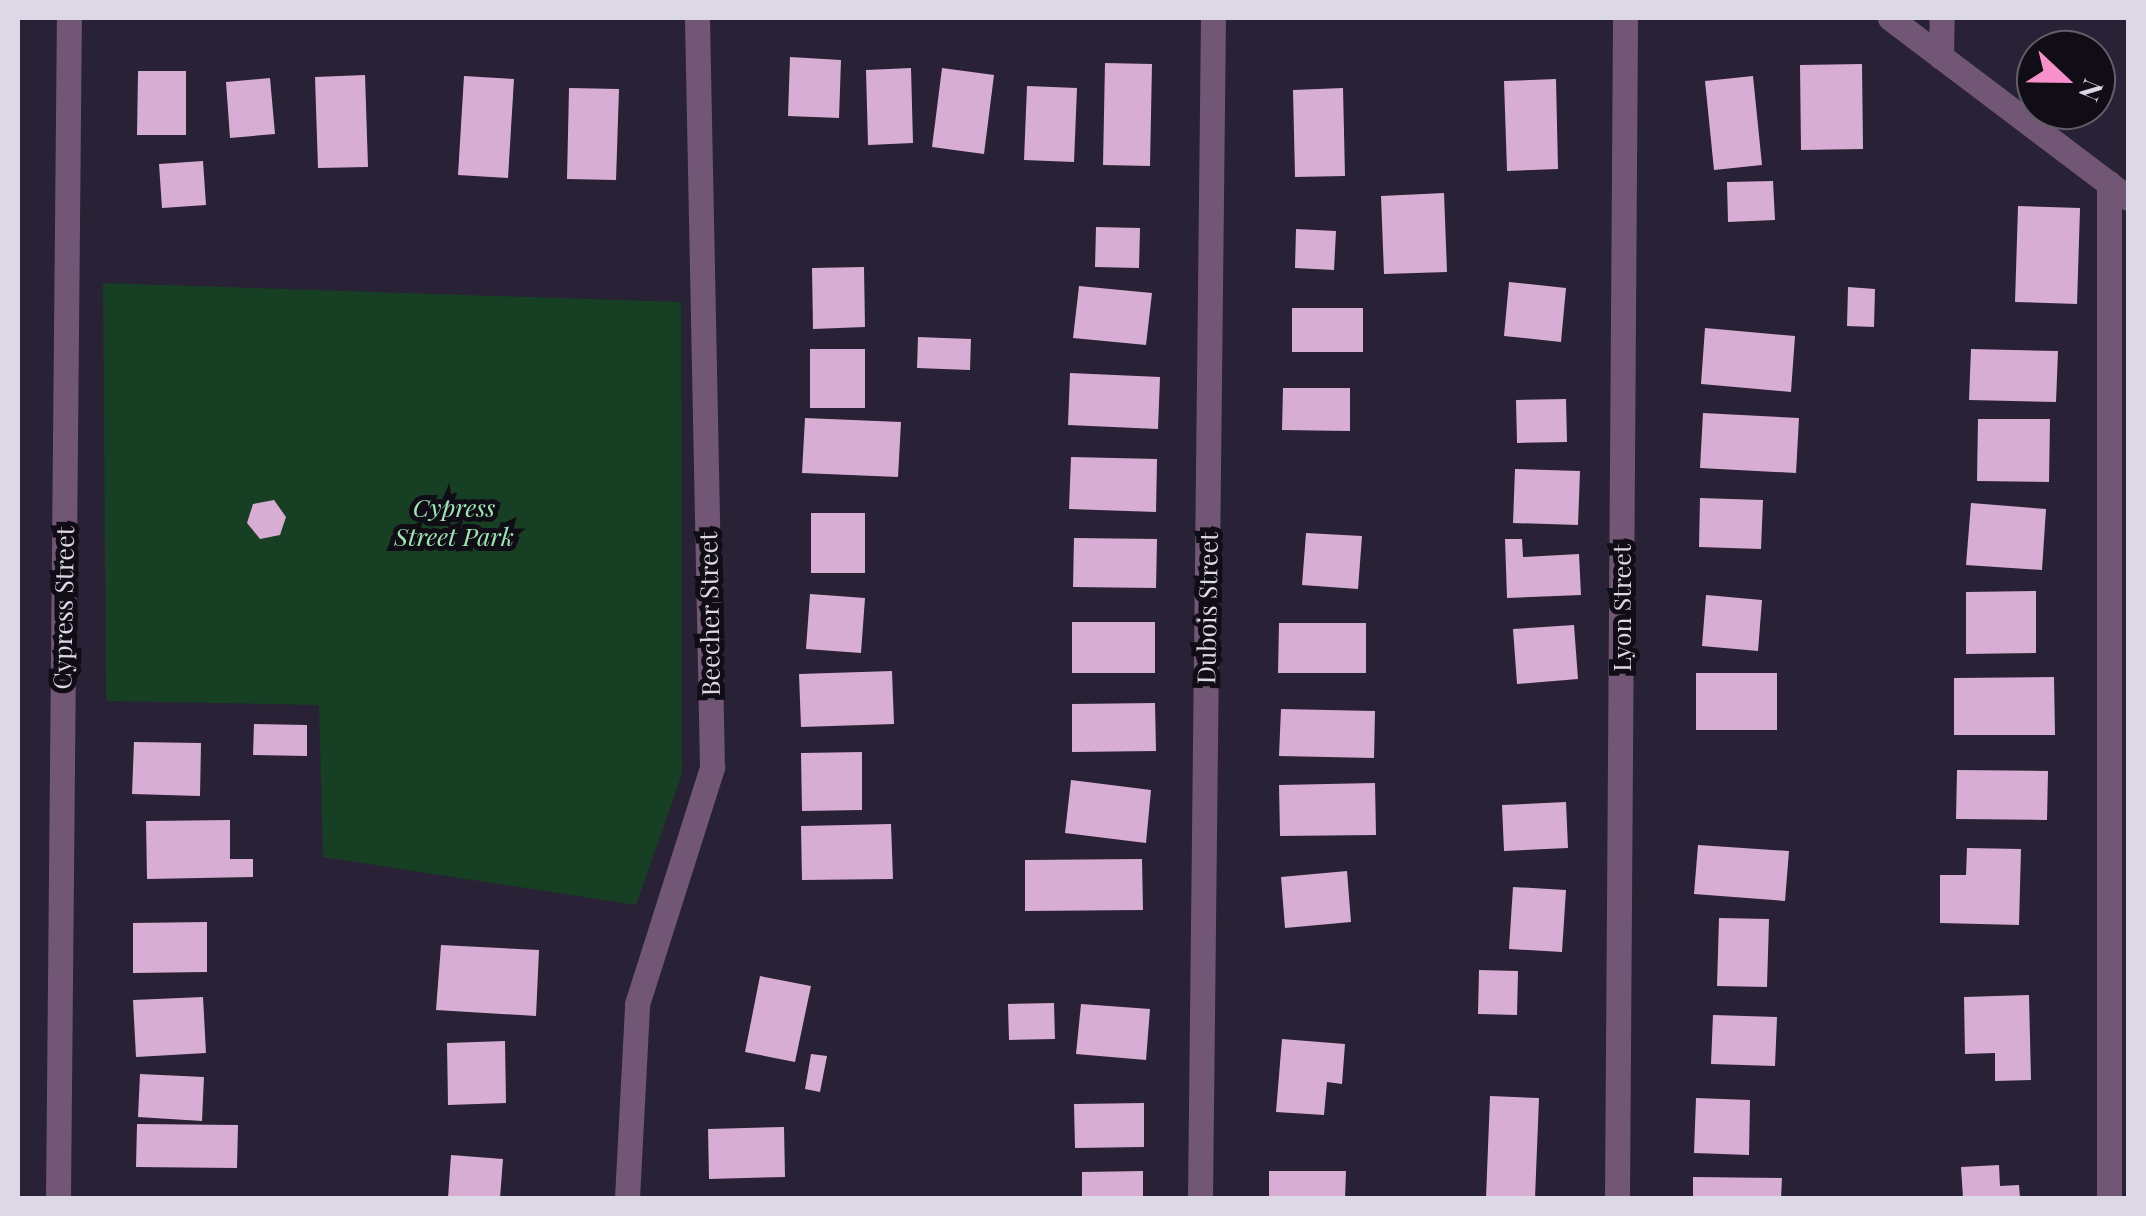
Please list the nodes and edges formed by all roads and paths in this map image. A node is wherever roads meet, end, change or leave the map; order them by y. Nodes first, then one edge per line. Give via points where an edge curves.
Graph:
1 (69, 18) edge
2 (697, 18) edge
3 (1213, 18) edge
4 (1624, 18) edge
5 (1890, 18) edge
6 (1942, 18) edge
7 (1941, 57) junction
8 (2119, 190) edge
9 (58, 1198) edge
10 (627, 1198) edge
11 (1200, 1198) edge
12 (1618, 1198) edge
13 (2109, 1198) edge

1 - 9 street, Cypress Street
2 - 10 street, Beecher Street via 712,767 637,1004
3 - 11 street, Dubois Street
4 - 12 street, Lyon Street
5 - 7 street
6 - 7 street
7 - 8 street
8 - 13 street

